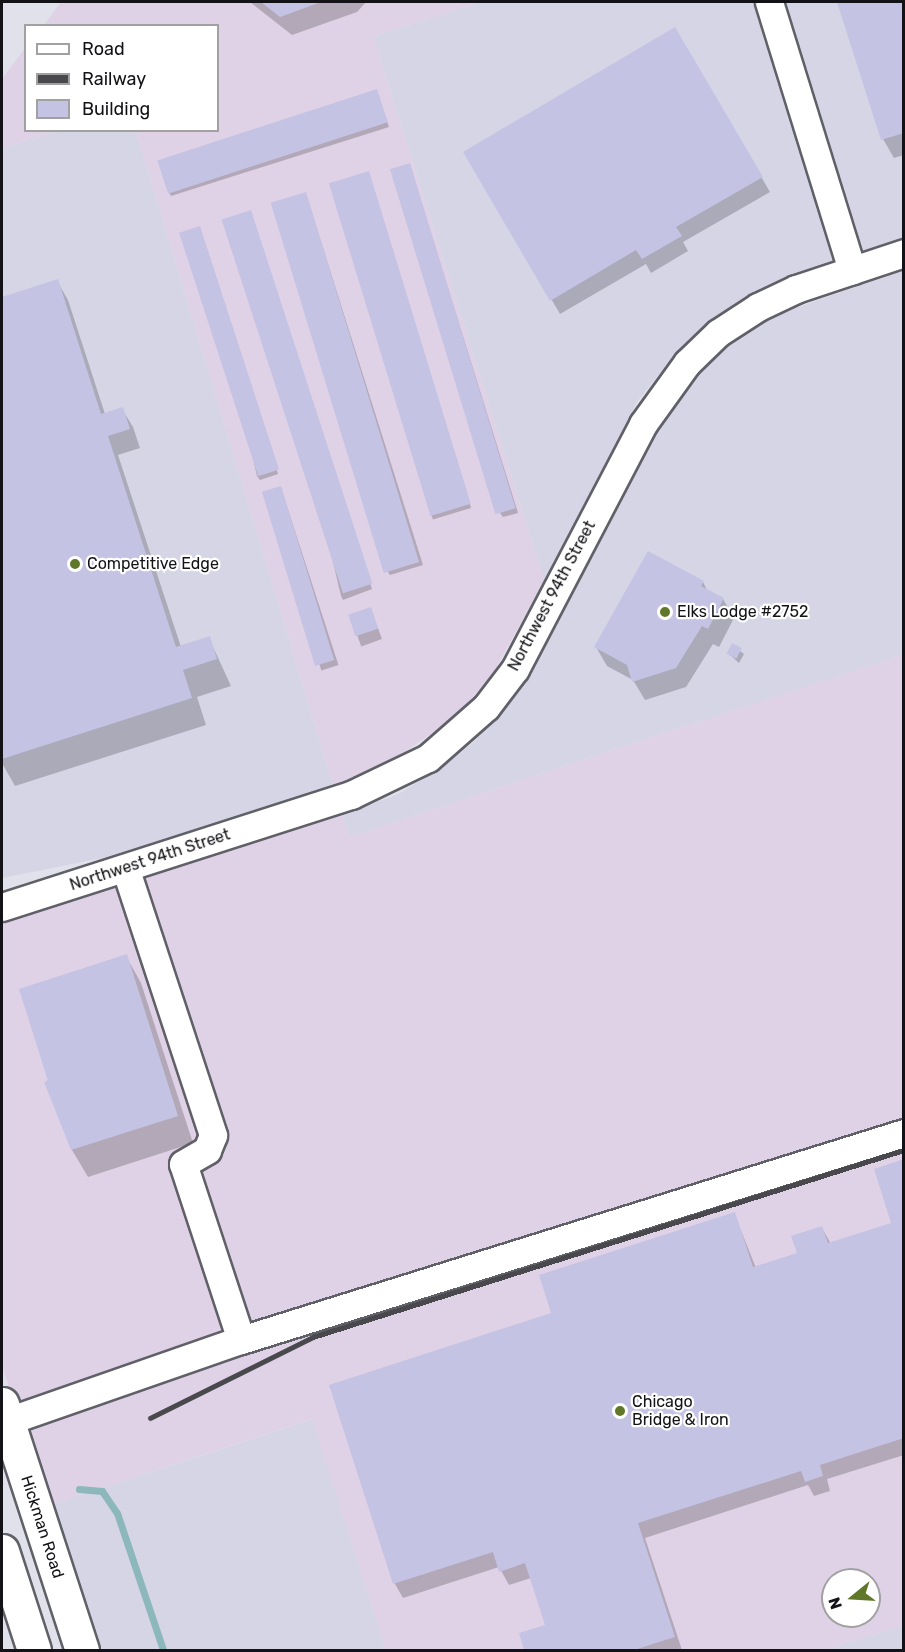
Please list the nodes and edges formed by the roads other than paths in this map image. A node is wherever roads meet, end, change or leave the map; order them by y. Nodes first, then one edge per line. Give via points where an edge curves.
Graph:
1 (769, 2) edge
2 (903, 253) edge
3 (852, 270) junction
4 (124, 868) junction
5 (2, 907) edge
6 (903, 1133) edge
7 (241, 1340) junction
8 (3, 1416) edge
9 (2, 1551) edge
10 (34, 1650) edge
11 (82, 1650) edge

1 - 3 street
2 - 3 street, Northwest 94th Street
3 - 4 street, Northwest 94th Street via 758,307 718,333 687,363 643,424 514,669 462,732 428,758 361,792
4 - 5 street, Northwest 94th Street
4 - 7 street via 213,1135 207,1150 183,1164
6 - 7 street
7 - 8 street
8 - 11 main road, Hickman Road
9 - 10 main road

